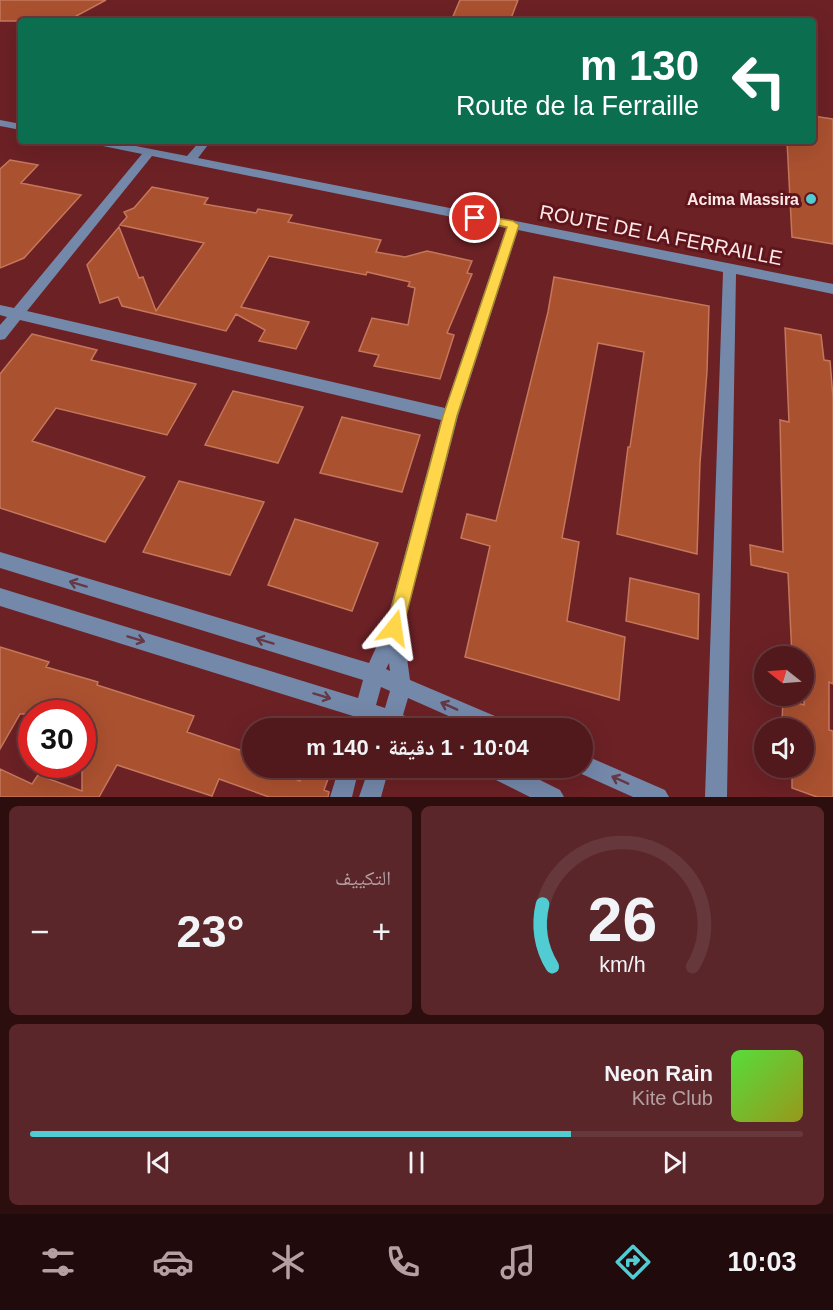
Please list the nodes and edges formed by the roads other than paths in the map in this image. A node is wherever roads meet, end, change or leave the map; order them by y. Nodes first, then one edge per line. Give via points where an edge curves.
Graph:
1 (0, 123) edge
2 (18, 126) edge
3 (119, 144) edge
4 (204, 144) edge
5 (145, 147) edge
6 (191, 159) junction
7 (513, 225) junction
8 (730, 269) junction
9 (833, 289) edge
10 (0, 310) edge
11 (18, 314) junction
12 (0, 335) edge
13 (450, 416) junction
14 (0, 560) edge
15 (0, 597) edge
16 (394, 628) junction
17 (374, 674) junction
18 (401, 685) junction
19 (360, 718) edge
20 (363, 718) edge
21 (393, 718) edge
22 (477, 718) edge
23 (593, 769) edge
24 (346, 778) edge
25 (376, 778) edge
26 (514, 778) edge
27 (341, 797) edge
28 (370, 797) edge
29 (553, 797) edge
30 (658, 797) edge
31 (716, 797) edge

1 - 2 street
3 - 5 street, ROUTE DE LA FERRAILLE
4 - 6 street
5 - 6 street, ROUTE DE LA FERRAILLE
5 - 11 street
6 - 7 street, ROUTE DE LA FERRAILLE
7 - 8 street, ROUTE DE LA FERRAILLE
7 - 13 street
8 - 9 street, ROUTE DE LA FERRAILLE
8 - 31 street
10 - 11 street
11 - 12 street
11 - 13 street
13 - 16 street
17 -> 14 street
15 -> 19 street
16 - 17 street
16 - 18 street
17 - 18 street
17 - 20 street
18 - 21 street
22 -> 18 street
30 -> 23 street
24 - 27 street
25 - 28 street
26 - 29 street

